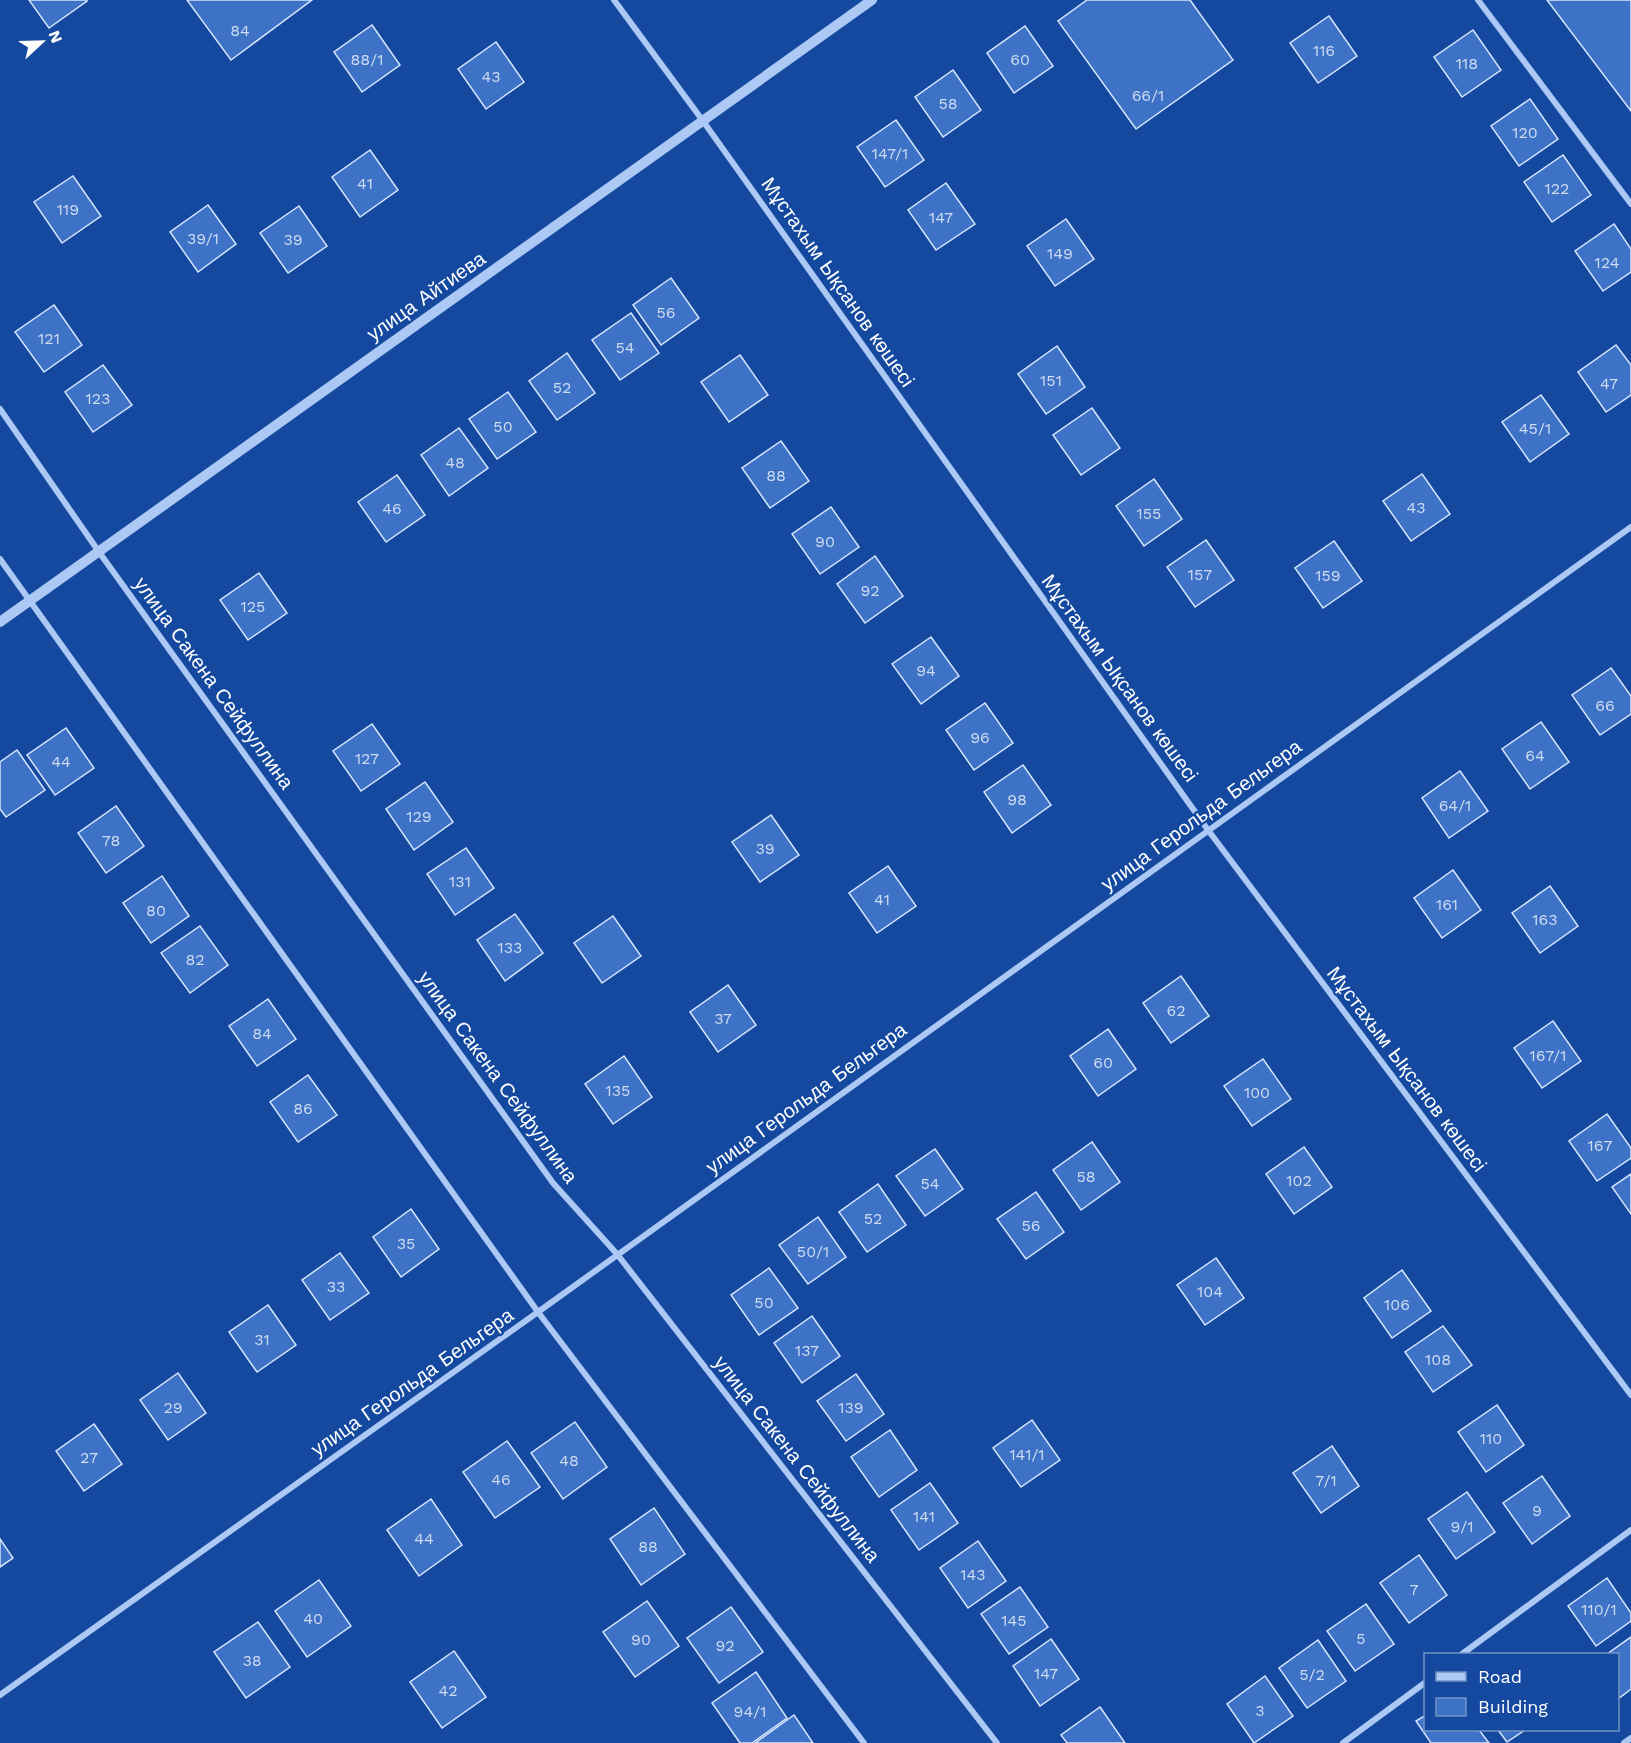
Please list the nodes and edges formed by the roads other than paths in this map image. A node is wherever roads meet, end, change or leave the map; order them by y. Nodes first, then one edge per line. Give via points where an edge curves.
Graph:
1 (614, 0) edge
2 (872, 0) edge
3 (1478, 0) edge
4 (703, 121) junction
5 (1631, 204) edge
6 (0, 409) edge
7 (1631, 527) edge
8 (99, 552) junction
9 (0, 559) edge
10 (29, 601) junction
11 (0, 622) edge
12 (1208, 830) junction
13 (617, 1254) junction
14 (538, 1312) junction
15 (1631, 1395) edge
16 (1631, 1530) edge
17 (1463, 1653) edge
18 (1424, 1683) edge
19 (0, 1695) edge
20 (1631, 1738) edge
21 (864, 1743) edge
22 (997, 1743) edge
23 (1342, 1743) edge
24 (1624, 1743) edge

1 - 4 street, Мұстахым Ықсанов көшесі
2 - 4 street, улица Айтиева
3 - 5 street
4 - 8 street, улица Айтиева
4 - 12 street, Мұстахым Ықсанов көшесі
6 - 8 street, улица Сакена Сейфуллина
7 - 12 street, улица Герольда Бельгера
8 - 10 street, улица Айтиева
8 - 13 street, улица Сакена Сейфуллина via 553,1183
9 - 10 street
10 - 11 street, улица Айтиева
10 - 14 street
12 - 13 street, улица Герольда Бельгера
12 - 15 street, Мұстахым Ықсанов көшесі
13 - 14 street, улица Герольда Бельгера
13 - 22 street, улица Сакена Сейфуллина
14 - 19 street, улица Герольда Бельгера
14 - 21 street
16 - 17 street
18 - 23 street
20 - 24 street

